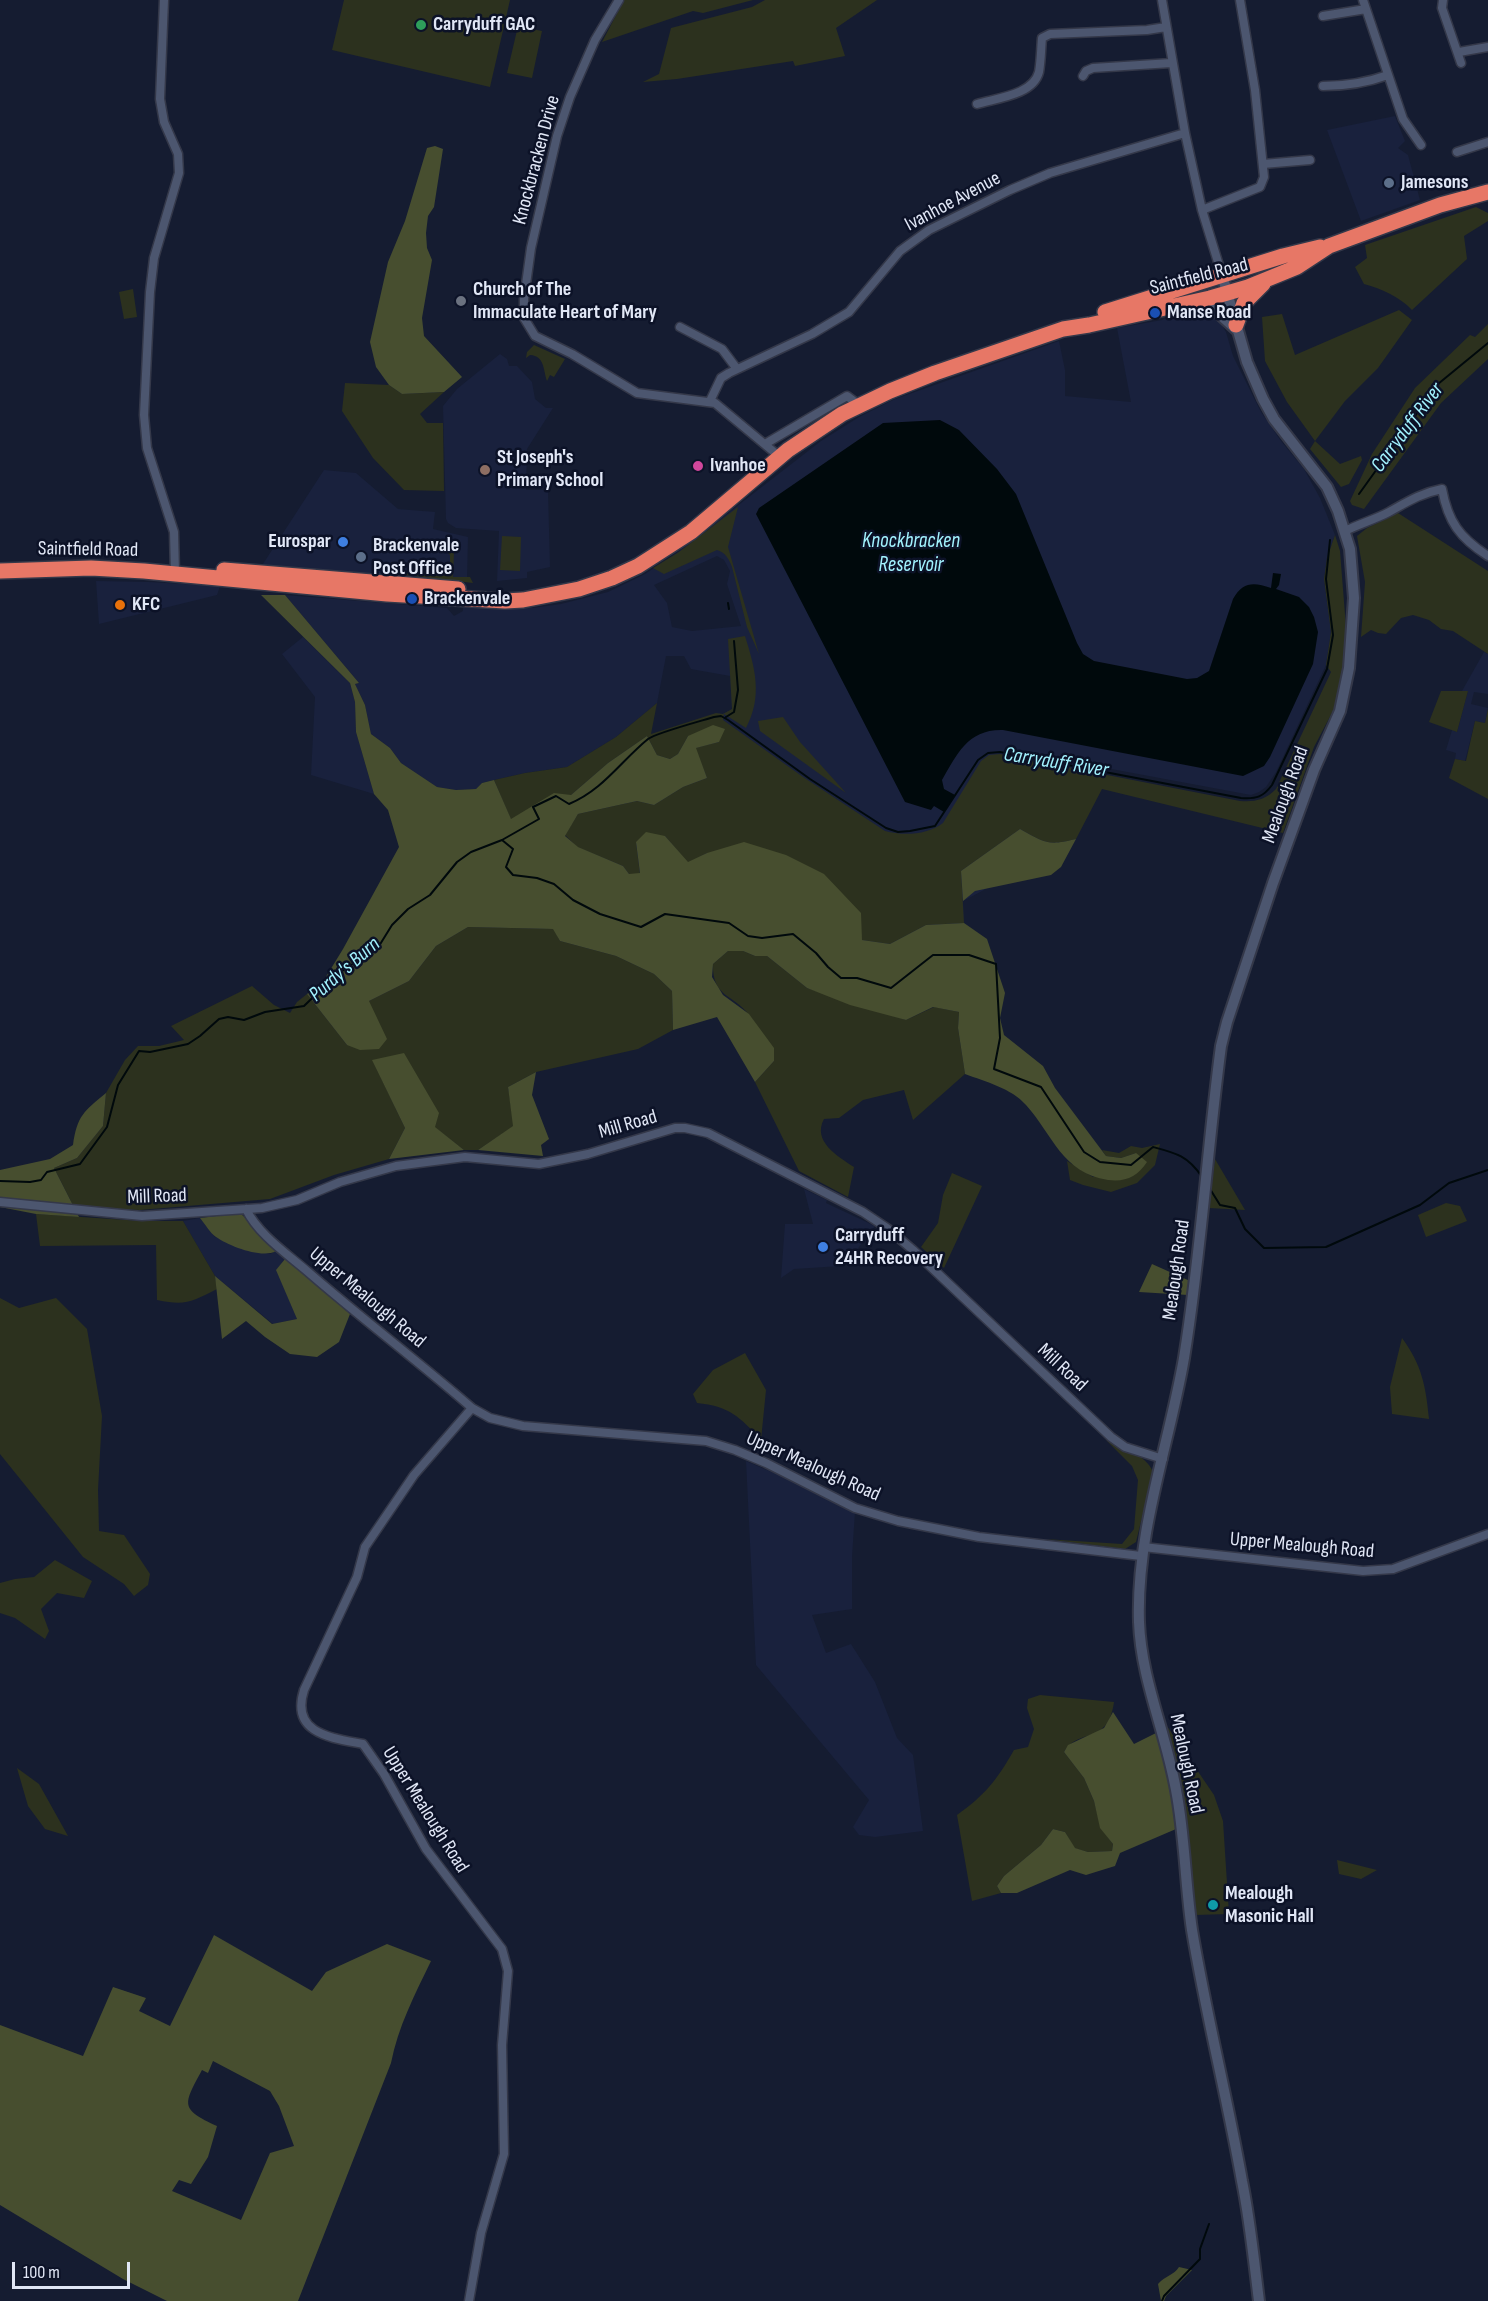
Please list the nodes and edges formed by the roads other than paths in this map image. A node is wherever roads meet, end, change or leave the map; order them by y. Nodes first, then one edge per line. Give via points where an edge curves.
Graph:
1 (165, 0) edge
2 (619, 0) edge
3 (1162, 0) edge
4 (1240, 0) edge
5 (1443, 0) edge
6 (1365, 4) edge
7 (1323, 16) dead end
8 (1166, 27) junction
9 (1488, 47) edge
10 (1458, 52) junction
11 (1171, 63) junction
12 (1461, 63) dead end
13 (1388, 75) junction
14 (1083, 76) dead end
15 (1323, 86) dead end
16 (977, 104) dead end
17 (1185, 133) junction
18 (1488, 142) edge
19 (1421, 145) dead end
20 (1457, 152) dead end
21 (1310, 160) dead end
22 (1263, 164) junction
23 (1488, 192) edge
24 (1202, 210) junction
25 (1329, 246) junction
26 (1297, 267) junction
27 (1265, 281) junction
28 (1224, 284) junction
29 (1188, 303) junction
30 (1072, 326) junction
31 (680, 327) dead end
32 (1237, 327) junction
33 (737, 369) junction
34 (710, 401) junction
35 (859, 405) junction
36 (765, 444) junction
37 (780, 457) junction
38 (1345, 531) junction
39 (1488, 556) edge
40 (0, 571) edge
41 (175, 573) junction
42 (273, 573) junction
43 (372, 592) junction
44 (535, 596) junction
45 (0, 1202) edge
46 (246, 1209) junction
47 (472, 1408) junction
48 (1163, 1459) junction
49 (1488, 1534) edge
50 (1142, 1551) junction
51 (469, 2301) edge
52 (1259, 2301) edge

1 - 41 street via 160,99 164,122 178,154 179,174 154,258 144,414 147,448 174,532
2 - 34 street, Knockbracken Drive via 595,40 556,136 530,255 523,310 527,326 535,336 637,393
3 - 8 street
4 - 22 street
5 - 10 street via 1442,8
6 - 7 street
6 - 13 street
8 - 11 street
8 - 16 street via 1050,34 1042,38 1034,84
9 - 10 street
10 - 12 street
11 - 14 street via 1093,69
11 - 17 street
13 - 15 street via 1349,86
13 - 19 street via 1403,119
17 - 24 street
17 - 33 street, Ivanhoe Avenue via 1050,173 952,218 900,251 849,312
18 - 20 street
21 - 22 street
22 - 24 street via 1260,187
23 - 25 highway, Saintfield Road via 1440,205
24 - 28 street
25 - 26 highway, Saintfield Road
25 - 28 highway, Saintfield Road via 1283,256
26 - 27 highway, Saintfield Road
26 - 28 highway via 1276,268
27 - 28 highway, Saintfield Road
27 - 32 highway via 1245,303
28 - 29 highway, Saintfield Road
28 - 30 highway, Saintfield Road via 1146,300
28 - 32 street, Mealough Road
29 - 30 highway, Saintfield Road via 1089,326
29 - 32 street via 1215,310
30 - 35 highway, Saintfield Road via 935,373
31 - 33 street via 722,349
32 - 38 street, Mealough Road via 1263,399 1327,487
33 - 34 street, Ivanhoe Avenue via 721,378
34 - 36 street
35 - 36 street, Saintfield Road via 847,396
35 - 37 highway, Saintfield Road
36 - 37 street
37 - 44 highway, Saintfield Road via 691,532 646,561 590,585
38 - 39 street via 1406,501 1442,489 1454,526
38 - 48 street, Mealough Road via 1353,566 1354,598 1346,688 1273,883 1227,1022 1184,1356
40 - 41 highway, Saintfield Road via 91,568
41 - 42 highway, Saintfield Road via 188,567
41 - 43 highway, Saintfield Road
42 - 43 highway via 277,579 351,586
42 - 44 highway, Saintfield Road
43 - 44 highway, Saintfield Road via 505,601
45 - 46 street, Mill Road via 142,1216
46 - 47 street, Upper Mealough Road via 286,1253
46 - 48 street, Mill Road via 297,1200 340,1182 396,1166 465,1157 539,1164 675,1128 708,1132 863,1212 886,1228 1111,1437
47 - 50 street, Upper Mealough Road via 490,1418 523,1426 706,1441 766,1463 855,1508 898,1521 979,1537
47 - 51 street, Upper Mealough Road via 414,1475 365,1547 357,1577 304,1690 301,1707 314,1732 363,1744 426,1849 507,1960 501,2076 504,2154 481,2233
48 - 50 street, Mealough Road
49 - 50 street, Upper Mealough Road via 1393,1569 1364,1571
50 - 52 street, Mealough Road via 1140,1644 1177,1794 1192,1931 1243,2183

